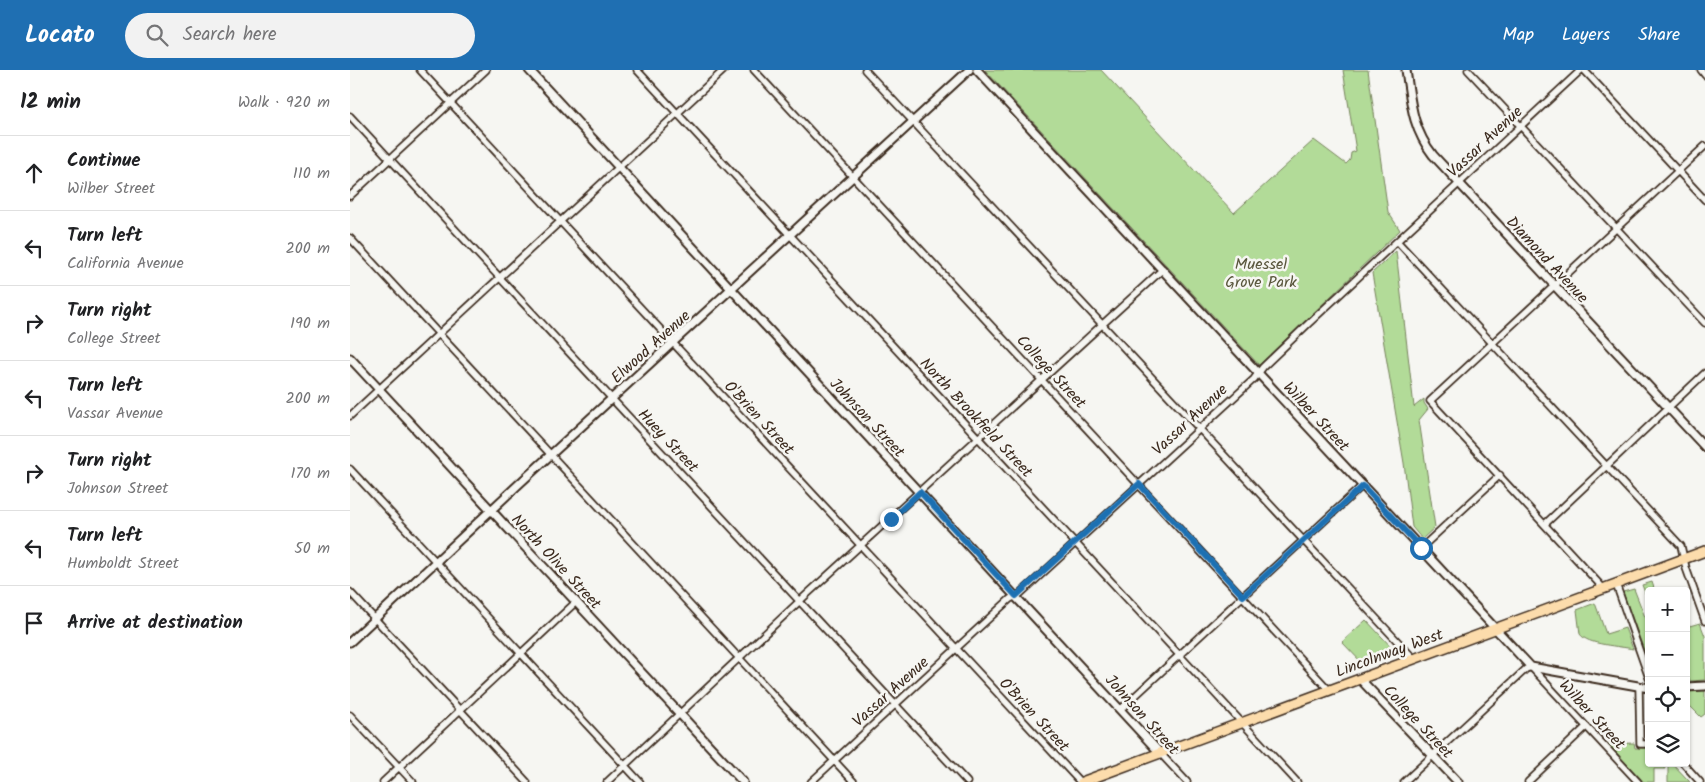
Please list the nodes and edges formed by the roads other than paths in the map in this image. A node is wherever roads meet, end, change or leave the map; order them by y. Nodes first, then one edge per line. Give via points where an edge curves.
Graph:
1 (420, 70) edge
2 (486, 70) edge
3 (529, 70) edge
4 (636, 70) edge
5 (724, 70) edge
6 (754, 70) edge
7 (865, 70) edge
8 (969, 70) edge
9 (976, 70) edge
10 (1406, 70) edge
11 (1468, 70) edge
12 (1583, 70) edge
13 (1700, 70) edge
14 (1705, 75) edge
15 (451, 103) junction
16 (677, 114) junction
17 (350, 116) edge
18 (913, 122) junction
19 (1520, 126) junction
20 (1705, 146) edge
21 (390, 159) junction
22 (618, 167) junction
23 (1678, 171) junction
24 (853, 177) junction
25 (1459, 183) junction
26 (350, 196) edge
27 (1705, 200) edge
28 (559, 221) junction
29 (1616, 228) junction
30 (790, 236) junction
31 (350, 238) edge
32 (1397, 241) junction
33 (1163, 269) junction
34 (499, 277) junction
35 (1554, 286) junction
36 (731, 290) junction
37 (1705, 323) edge
38 (1102, 324) junction
39 (438, 333) junction
40 (673, 343) junction
41 (1492, 343) junction
42 (350, 358) edge
43 (1259, 373) junction
44 (1705, 373) edge
45 (1042, 380) junction
46 (378, 388) junction
47 (612, 399) junction
48 (1668, 408) junction
49 (350, 416) edge
50 (1199, 429) junction
51 (978, 438) junction
52 (1705, 448) edge
53 (551, 455) junction
54 (1606, 466) junction
55 (350, 469) edge
56 (1500, 475) junction
57 (1139, 484) junction
58 (1363, 486) junction
59 (920, 492) junction
60 (491, 510) junction
61 (1545, 524) junction
62 (1303, 541) junction
63 (1075, 543) junction
64 (861, 546) junction
65 (1421, 548) junction
66 (1705, 551) edge
67 (1685, 559) junction
68 (436, 562) junction
69 (1616, 584) junction
70 (1604, 589) junction
71 (350, 592) edge
72 (1016, 596) junction
73 (1243, 596) junction
74 (576, 602) junction
75 (800, 602) junction
76 (375, 619) junction
77 (1705, 621) edge
78 (1495, 629) junction
79 (350, 642) edge
80 (956, 649) junction
81 (521, 653) junction
82 (1179, 655) junction
83 (740, 658) junction
84 (1414, 659) junction
85 (1531, 667) junction
86 (1649, 677) edge
87 (1360, 679) junction
88 (1705, 686) edge
89 (1639, 687) junction
90 (1690, 687) edge
91 (1645, 688) edge
92 (1329, 690) junction
93 (895, 704) junction
94 (1120, 709) junction
95 (460, 710) junction
96 (680, 714) junction
97 (350, 715) edge
98 (1242, 723) junction
99 (1586, 727) junction
100 (1645, 744) edge
101 (1160, 753) junction
102 (1433, 756) junction
103 (834, 760) junction
104 (625, 766) junction
105 (399, 767) junction
106 (1687, 767) edge
107 (383, 782) edge
108 (412, 782) edge
109 (527, 782) edge
110 (607, 782) edge
111 (640, 782) edge
112 (743, 782) edge
113 (811, 782) edge
114 (854, 782) edge
115 (967, 782) edge
116 (1081, 782) edge
117 (1188, 782) edge
118 (1298, 782) edge
119 (1404, 782) edge
120 (1458, 782) edge
121 (1528, 782) edge
122 (1638, 782) edge
123 (1700, 782) edge

1 - 15 street, O'Brien Street
2 - 15 street
3 - 22 street, Johnson Street
4 - 16 street, North Brookfield Street
5 - 16 street
6 - 24 street, College Street
7 - 18 street
8 - 18 street, Elwood Avenue
9 - 33 street, Wilber Street
10 - 25 street, Diamond Avenue via 1413,118 1420,136
11 - 19 street
12 - 19 street, Vassar Avenue
12 - 23 street
13 - 14 street
15 - 21 street
15 - 28 street, O'Brien Street
16 - 22 street
16 - 30 street, North Brookfield Street
17 - 21 street, Huey Street
18 - 24 street, Elwood Avenue
18 - 38 street
19 - 25 street, Vassar Avenue
19 - 29 street
20 - 23 street
21 - 26 street
21 - 34 street, Huey Street
22 - 28 street
22 - 36 street, Johnson Street
23 - 27 street
23 - 29 street
24 - 30 street, Elwood Avenue
24 - 45 street, College Street
25 - 32 street, Vassar Avenue
25 - 35 street, Diamond Avenue
28 - 34 street
28 - 40 street, O'Brien Street
29 - 35 street
29 - 37 street
30 - 36 street, Elwood Avenue
30 - 51 street, North Brookfield Street
31 - 39 street
32 - 41 street
32 - 43 street, Vassar Avenue
33 - 38 street
33 - 43 street, Wilber Street
34 - 39 street
34 - 47 street, Huey Street
35 - 41 street
35 - 48 street, Diamond Avenue
36 - 40 street, Elwood Avenue
36 - 59 street, Johnson Street
38 - 45 street
38 - 50 street
39 - 46 street
39 - 53 street
40 - 47 street, Elwood Avenue
40 - 64 street, O'Brien Street
41 - 54 street
41 - 56 street via 1430,401
42 - 46 street, North Olive Street
43 - 50 street, Vassar Avenue
43 - 58 street, Wilber Street
44 - 48 street
45 - 51 street
45 - 57 street, College Street
46 - 49 street
46 - 60 street, North Olive Street
47 - 53 street, Elwood Avenue
47 - 75 street, Huey Street
48 - 52 street, Diamond Avenue
48 - 54 street
50 - 57 street, Vassar Avenue
50 - 62 street
51 - 59 street
51 - 63 street, North Brookfield Street
53 - 60 street, Elwood Avenue
53 - 83 street
54 - 61 street
54 - 67 street via 1681,546
55 - 68 street
56 - 61 street
56 - 65 street
57 - 63 street, Vassar Avenue
57 - 73 street, College Street
58 - 62 street
58 - 65 street, Wilber Street
59 - 64 street
59 - 72 street, Johnson Street
60 - 68 street, Elwood Avenue
60 - 74 street, North Olive Street
61 - 70 street
62 - 73 street
62 - 84 street
63 - 72 street, Vassar Avenue
63 - 82 street, North Brookfield Street
64 - 75 street
64 - 80 street, O'Brien Street
65 - 78 street, Wilber Street
66 - 67 main road, Lincolnway West
67 - 69 main road, Lincolnway West
67 - 77 street
68 - 76 street, Elwood Avenue
68 - 81 street
69 - 70 main road, Lincolnway West
69 - 86 street
70 - 78 main road, Lincolnway West
71 - 76 street
72 - 80 street, Vassar Avenue
72 - 94 street, Johnson Street
73 - 82 street
73 - 92 street, College Street
74 - 81 street
74 - 96 street, North Olive Street
75 - 83 street
75 - 93 street, Huey Street
76 - 79 street, Elwood Avenue
76 - 95 street
78 - 84 main road, Lincolnway West
78 - 85 street, Wilber Street
80 - 93 street, Vassar Avenue
80 - 116 street, O'Brien Street
81 - 95 street
81 - 104 street
82 - 94 street
82 - 98 street, North Brookfield Street
83 - 96 street
83 - 103 street
84 - 87 main road, Lincolnway West
85 - 89 street
85 - 99 street, Wilber Street
85 - 102 street
87 - 92 main road, Lincolnway West
87 - 102 street, College Street
88 - 90 street
89 - 91 street
89 - 100 street via 1640,744
92 - 98 main road, Lincolnway West
93 - 103 street, Vassar Avenue
93 - 115 street, Huey Street
94 - 101 street, Johnson Street
95 - 105 street
95 - 109 street
96 - 104 street
96 - 112 street, North Olive Street
97 - 105 street
98 - 101 main road, Lincolnway West
98 - 118 street, North Brookfield Street
99 - 121 street
99 - 122 street, Wilber Street
101 - 116 main road, Lincolnway West
101 - 117 street, Johnson Street
102 - 119 street
102 - 120 street, College Street
103 - 113 street, Vassar Avenue
103 - 114 street
104 - 110 street
104 - 111 street
105 - 107 street
105 - 108 street
106 - 123 street

